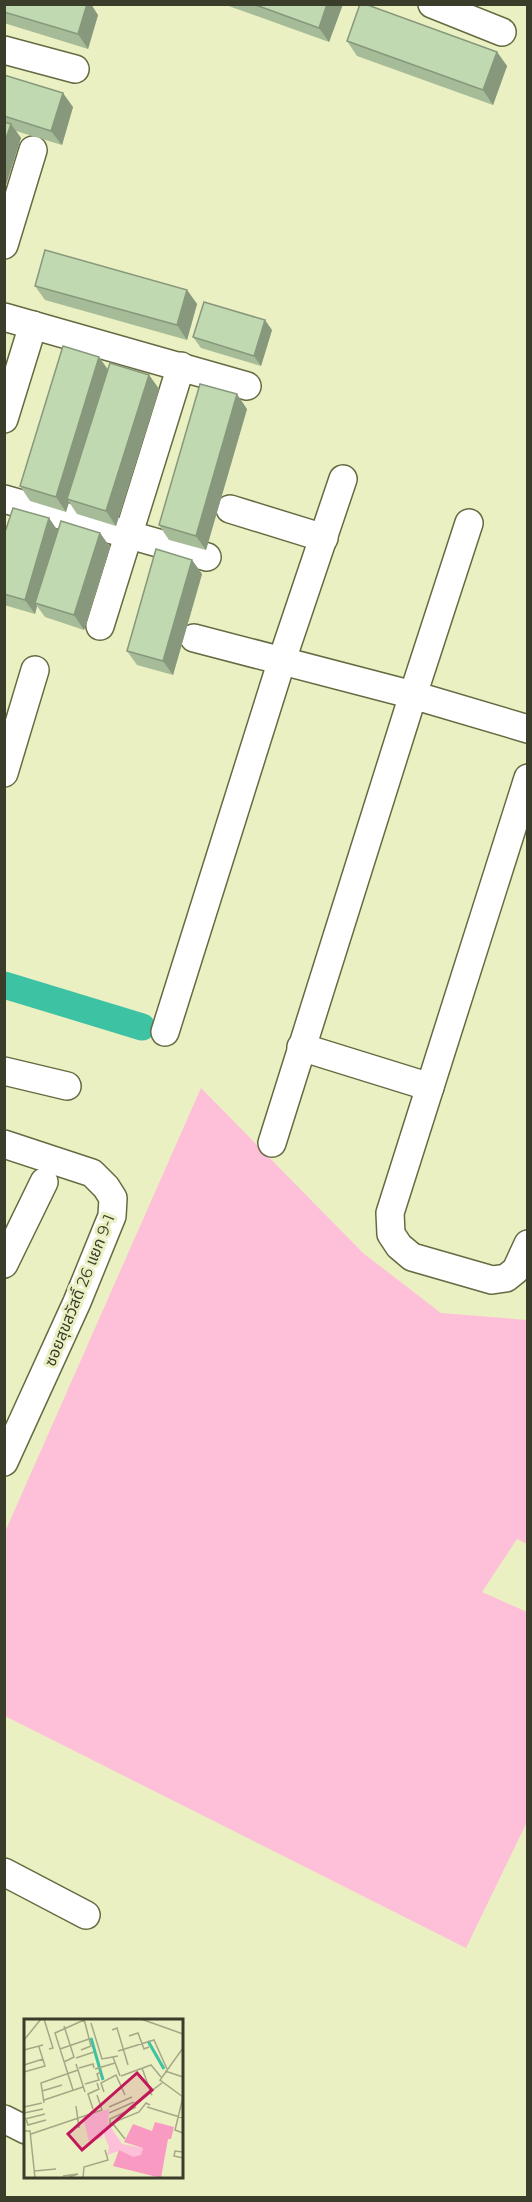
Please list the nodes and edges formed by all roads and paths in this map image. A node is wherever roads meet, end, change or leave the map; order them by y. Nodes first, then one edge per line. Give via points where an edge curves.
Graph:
1 (432, 4) edge
2 (502, 32) dead end
3 (4, 50) edge
4 (75, 69) dead end
5 (33, 150) dead end
6 (4, 245) edge
7 (4, 317) edge
8 (33, 325) junction
9 (181, 366) junction
10 (247, 386) dead end
11 (4, 419) edge
12 (343, 479) dead end
13 (4, 499) edge
14 (230, 509) dead end
15 (469, 523) dead end
16 (129, 535) junction
17 (324, 538) junction
18 (207, 557) dead end
19 (100, 626) dead end
20 (194, 638) dead end
21 (282, 660) junction
22 (36, 670) dead end
23 (413, 695) junction
24 (528, 729) edge
25 (4, 772) edge
26 (528, 778) edge
27 (165, 1032) dead end
28 (301, 1047) junction
29 (4, 1071) edge
30 (67, 1086) dead end
31 (430, 1087) junction
32 (272, 1143) dead end
33 (4, 1144) edge
34 (44, 1182) dead end
35 (528, 1244) edge
36 (4, 1264) edge
37 (4, 1462) edge
38 (4, 1872) edge
39 (86, 1915) dead end
40 (4, 2119) edge
41 (24, 2129) edge

1 - 2 street
3 - 4 street
5 - 6 street
7 - 8 street
8 - 9 street
8 - 11 street
9 - 10 street
9 - 16 street
12 - 17 street
13 - 16 street
14 - 17 street
15 - 23 street
16 - 18 street
16 - 19 street
17 - 21 street
20 - 21 street
21 - 23 street
21 - 27 street
22 - 25 street
23 - 24 street
23 - 28 street
26 - 31 street
28 - 31 street
28 - 32 street
29 - 30 street
31 - 35 street via 390,1213 392,1234 399,1246 412,1257 492,1280 506,1278 516,1270
33 - 37 street, ซอยสุขสวัสดิ์ 26 แยก 9-1 via 92,1173 113,1198 112,1215 77,1302
34 - 36 street
38 - 39 street
40 - 41 street

